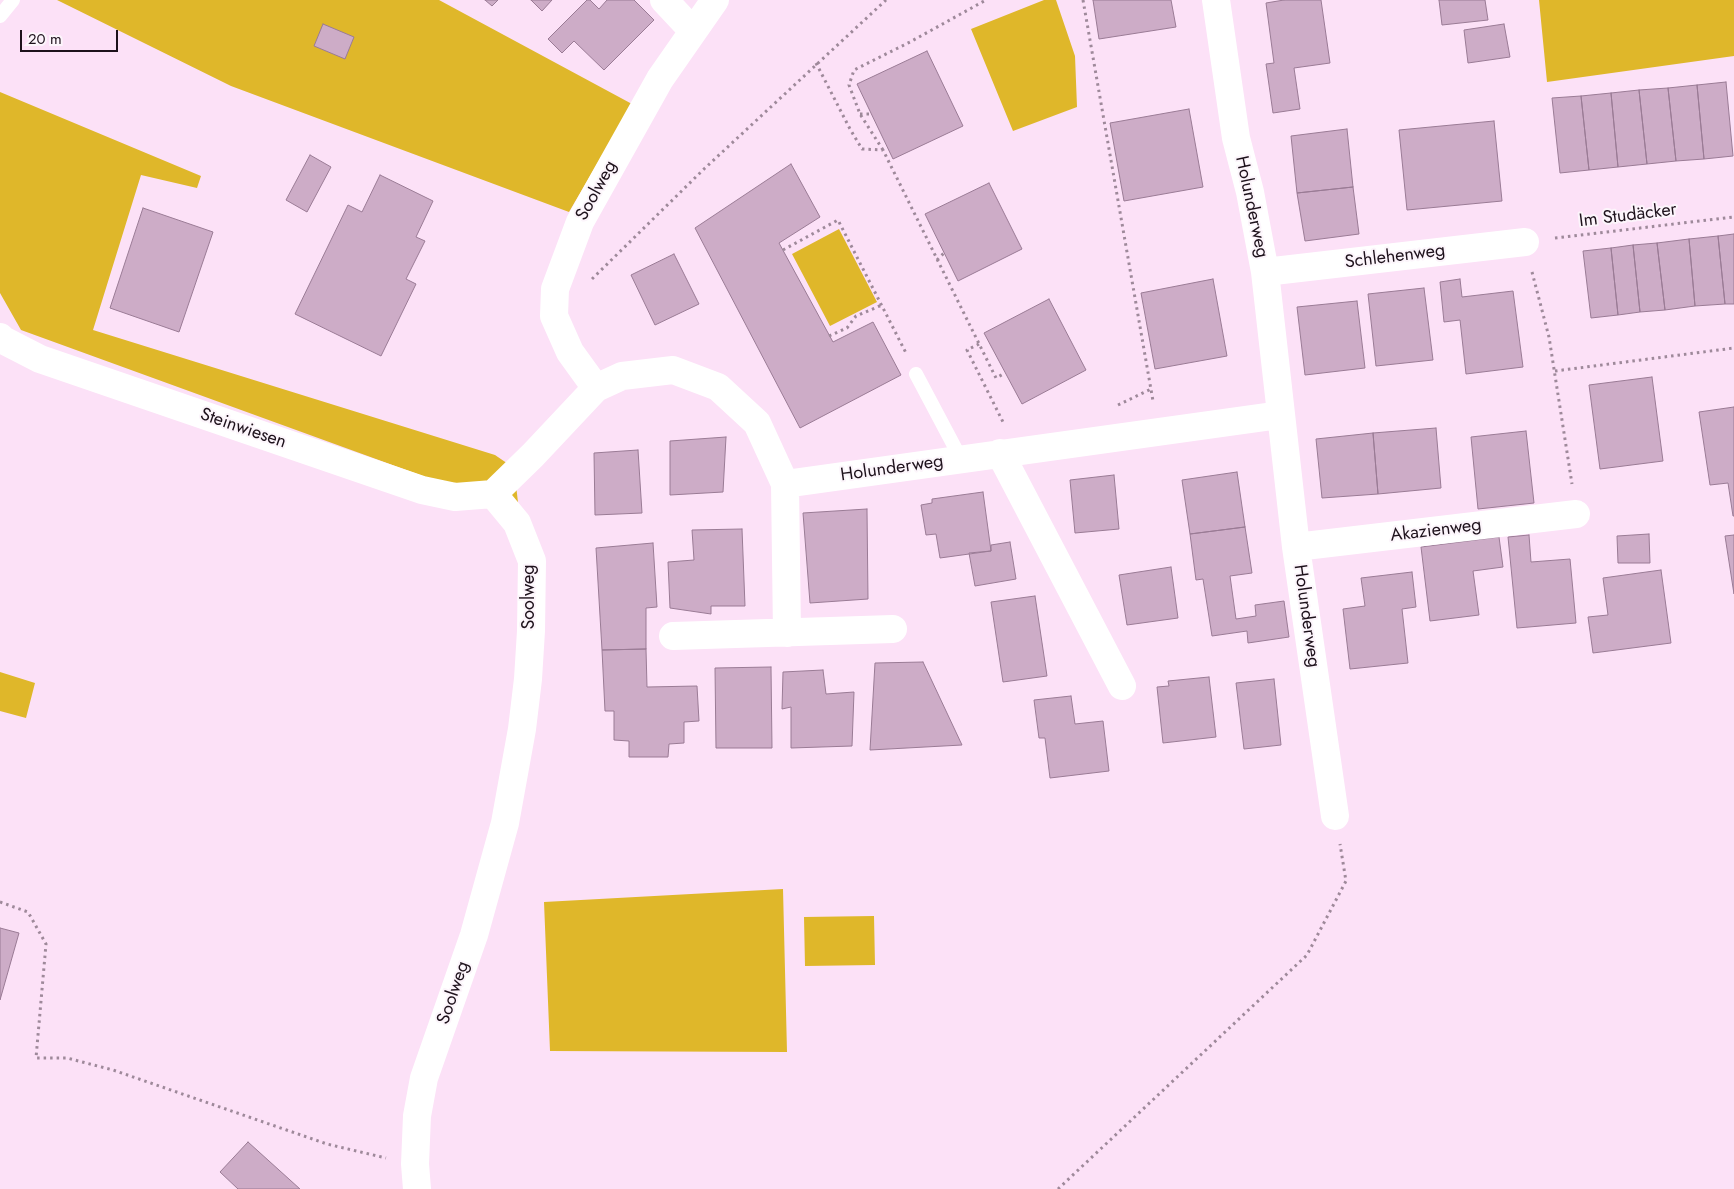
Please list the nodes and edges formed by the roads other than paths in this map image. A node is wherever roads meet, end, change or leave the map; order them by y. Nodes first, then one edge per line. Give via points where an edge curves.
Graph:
1 (13, 0) edge
2 (664, 0) edge
3 (715, 0) edge
4 (1216, 0) edge
5 (0, 16) edge
6 (693, 31) junction
7 (1525, 242) road end
8 (1265, 272) junction
9 (0, 337) edge
10 (916, 374) road end
11 (596, 388) junction
12 (1280, 415) junction
13 (1008, 452) junction
14 (960, 459) junction
15 (785, 484) junction
16 (493, 494) junction
17 (1576, 514) road end
18 (1296, 547) junction
19 (893, 629) dead end
20 (787, 633) junction
21 (673, 636) dead end
22 (1122, 686) dead end
23 (1336, 816) road end
24 (416, 1176) edge

1 - 5 lane
2 - 6 street
3 - 6 street, Soolweg
4 - 8 street, Holunderweg via 1236,138
6 - 11 street, Soolweg via 660,80 580,222 555,289 554,316 570,352
7 - 8 street, Schlehenweg
8 - 12 street, Holunderweg
9 - 16 street, Steinwiesen via 40,359 422,490 455,496
10 - 14 lane
11 - 15 street via 622,376 673,370 718,387 757,423
11 - 16 street
12 - 13 street, Holunderweg
12 - 18 street, Holunderweg
13 - 14 street, Holunderweg
13 - 22 street
14 - 15 street, Holunderweg
15 - 20 street
16 - 24 street, Soolweg via 517,523 532,561 528,679 505,823 474,935 424,1078 417,1116
17 - 18 street, Akazienweg
18 - 23 street, Holunderweg
19 - 20 street
20 - 21 street

